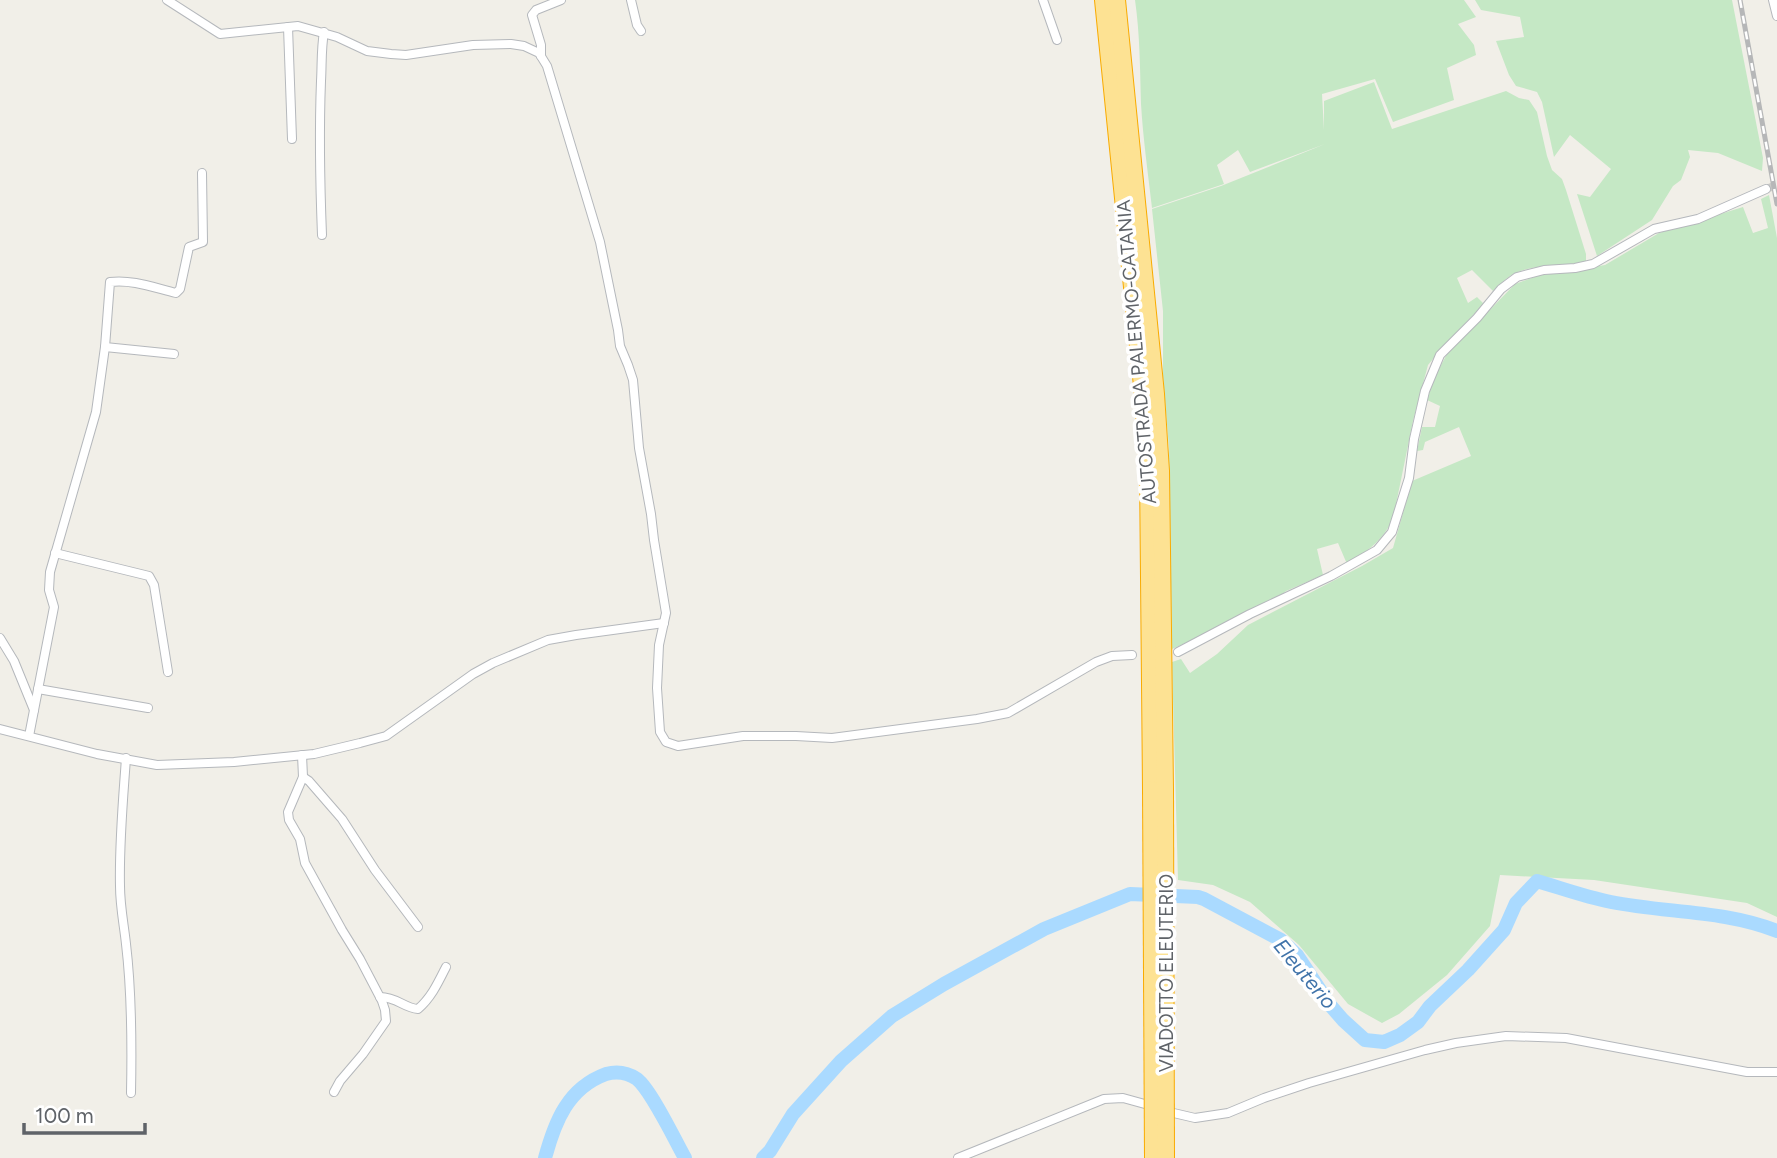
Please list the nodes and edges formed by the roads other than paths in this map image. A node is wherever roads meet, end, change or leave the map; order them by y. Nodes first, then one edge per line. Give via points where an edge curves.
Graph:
1 (167, 0) edge
2 (561, 0) edge
3 (631, 0) edge
4 (1043, 0) edge
5 (1103, 0) edge
6 (1117, 0) edge
7 (1773, 0) edge
8 (1776, 16) edge
9 (288, 27) junction
10 (641, 31) dead end
11 (324, 32) junction
12 (1057, 40) dead end
13 (541, 56) junction
14 (292, 139) dead end
15 (202, 173) dead end
16 (1766, 190) tunnel mouth
17 (322, 235) dead end
18 (105, 347) junction
19 (174, 354) dead end
20 (55, 553) junction
21 (664, 623) junction
22 (0, 638) edge
23 (1178, 652) dead end
24 (1132, 655) dead end
25 (169, 672) dead end
26 (38, 689) junction
27 (148, 708) dead end
28 (34, 710) junction
29 (0, 729) edge
30 (29, 736) junction
31 (302, 755) junction
32 (127, 758) junction
33 (303, 777) junction
34 (1158, 789) junction
35 (418, 927) dead end
36 (446, 967) dead end
37 (380, 997) junction
38 (1777, 1072) edge
39 (334, 1092) dead end
40 (131, 1093) dead end
41 (958, 1158) edge
42 (1153, 1158) edge
43 (1167, 1158) edge

1 - 9 street via 220,34
2 - 13 street via 532,15
3 - 10 street
4 - 12 street
5 - 34 highway, AUTOSTRADA PALERMO-CATANIA via 1149,472
6 - 34 highway, AUTOSTRADA PALERMO-CATANIA via 1161,471
7 - 8 street
9 - 11 street
9 - 14 street
11 - 13 street via 367,51 391,54 511,44
11 - 17 street
13 - 21 street via 600,242 620,346 633,380
15 - 18 street via 204,242 189,247 180,289 176,293 110,282
16 - 23 street via 1698,219 1654,229 1593,264 1517,277 1501,289 1440,355 1426,391 1409,478 1392,532 1377,550
18 - 19 street
18 - 20 street via 96,412
20 - 25 street via 149,576
20 - 26 street via 49,590 54,607
21 - 24 street via 657,688 660,732 667,742 678,746 743,736 832,738 990,717 1008,713 1096,662
21 - 31 street via 548,640 473,674 386,736
22 - 28 street via 15,661
26 - 27 street
26 - 28 street
28 - 30 street
29 - 30 street
30 - 32 street
31 - 32 street via 157,765
31 - 33 street
32 - 40 street via 120,883 132,1030
33 - 35 street via 342,819
33 - 37 street via 288,811 289,820 300,839 305,863
34 - 42 highway, VIADOTTO ELEUTERIO, bridge
34 - 43 highway, VIADOTTO ELEUTERIO, bridge
36 - 37 street via 418,1009
37 - 39 street via 386,1021
38 - 41 street via 1747,1072 1566,1038 1506,1036 1425,1050 1309,1083 1228,1113 1195,1118 1123,1098 1104,1099

